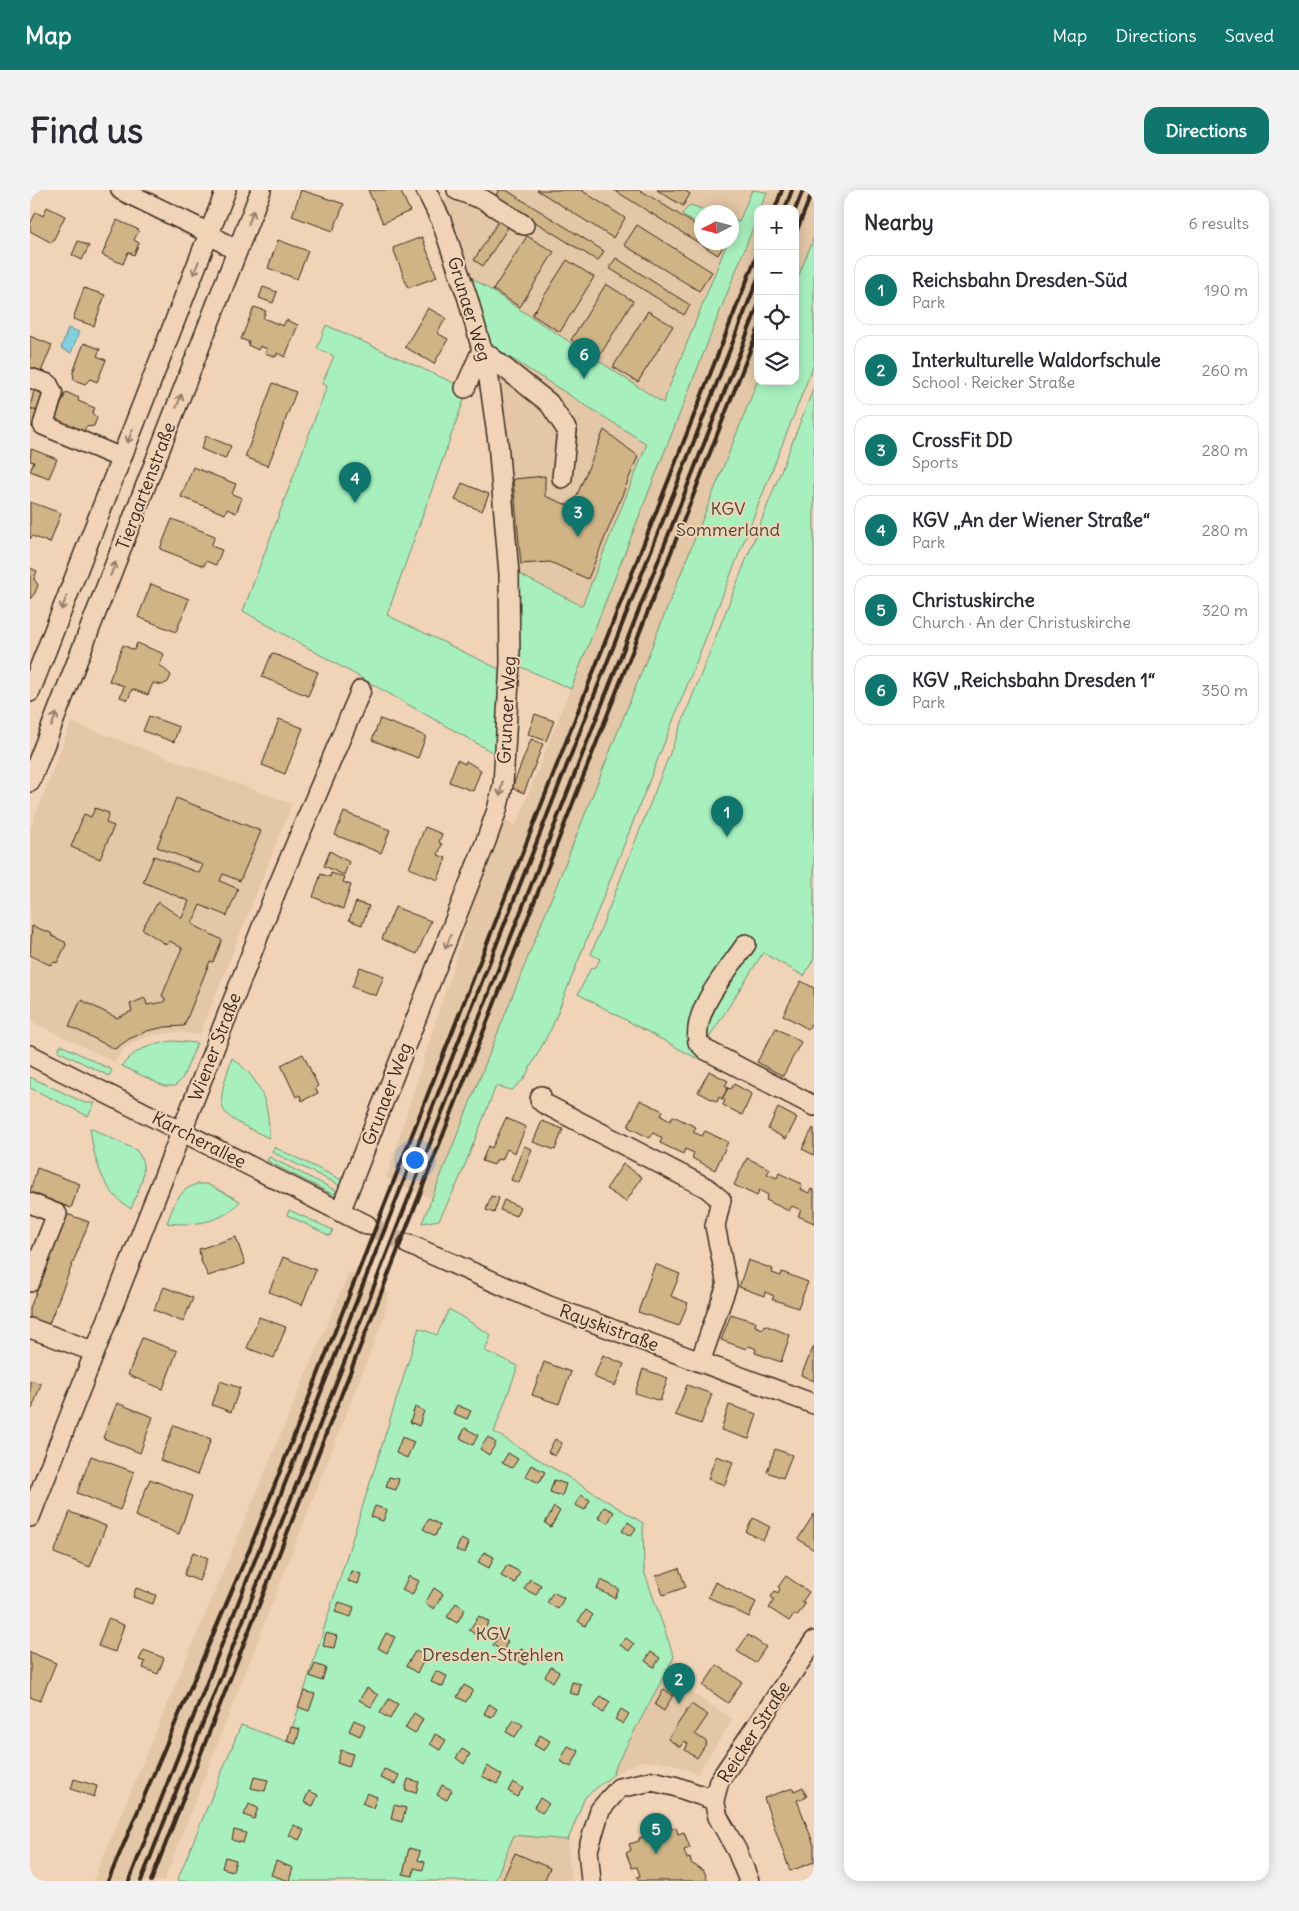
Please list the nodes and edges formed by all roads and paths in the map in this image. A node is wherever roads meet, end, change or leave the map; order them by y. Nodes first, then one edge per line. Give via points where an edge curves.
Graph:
1 (121, 190) edge
2 (226, 190) edge
3 (261, 190) edge
4 (426, 190) edge
5 (457, 190) edge
6 (524, 225) dead end
7 (209, 233) junction
8 (237, 252) junction
9 (482, 350) junction
10 (30, 378) edge
11 (465, 388) dead end
12 (121, 458) junction
13 (562, 478) dead end
14 (92, 533) junction
15 (121, 548) junction
16 (35, 663) edge
17 (360, 690) dead end
18 (30, 692) edge
19 (30, 782) edge
20 (746, 944) dead end
21 (30, 1056) edge
22 (542, 1096) dead end
23 (814, 1106) edge
24 (181, 1132) junction
25 (30, 1203) edge
26 (340, 1212) junction
27 (367, 1225) tunnel mouth
28 (408, 1244) tunnel mouth
29 (30, 1282) edge
30 (30, 1328) edge
31 (95, 1352) junction
32 (700, 1362) junction
33 (814, 1404) edge
34 (30, 1517) edge
35 (814, 1642) edge
36 (714, 1800) junction
37 (591, 1881) edge
38 (749, 1881) edge

1 - 7 street
2 - 7 street, Tiergartenstraße
8 -> 3 street, Tiergartenstraße
4 - 9 street, Grunaer Weg via 450,245
5 - 6 street via 484,200
7 - 8 street
7 -> 12 street, Tiergartenstraße
15 -> 8 street, Tiergartenstraße
9 - 11 street
9 - 13 street via 549,403 567,430
9 -> 26 street, Grunaer Weg via 497,433 510,600 503,785 497,810 449,939
10 - 12 street via 48,384 53,394 42,426
12 - 14 street, Tiergartenstraße
14 - 15 street
14 -> 16 street, Tiergartenstraße
19 -> 15 street, Tiergartenstraße
16 - 18 street, Tiergartenstraße
17 - 24 street, Wiener Straße
20 - 23 street via 701,1010 698,1042 706,1050 733,1059
21 - 24 street, Karcherallee
22 - 32 street via 540,1100 543,1103 707,1188 721,1200 715,1226 727,1285
24 - 26 street, Karcherallee
24 - 31 street, Wiener Straße
25 - 29 street via 57,1214
26 - 27 street, Karcherallee
28 - 32 street, Rayskistraße via 549,1306
30 - 31 street
31 - 34 street, Wiener Straße
32 - 33 street, Rayskistraße
35 - 36 street, Reicker Straße via 720,1781
36 - 37 street via 652,1781 619,1788 600,1810 588,1850
36 - 38 street via 718,1817

